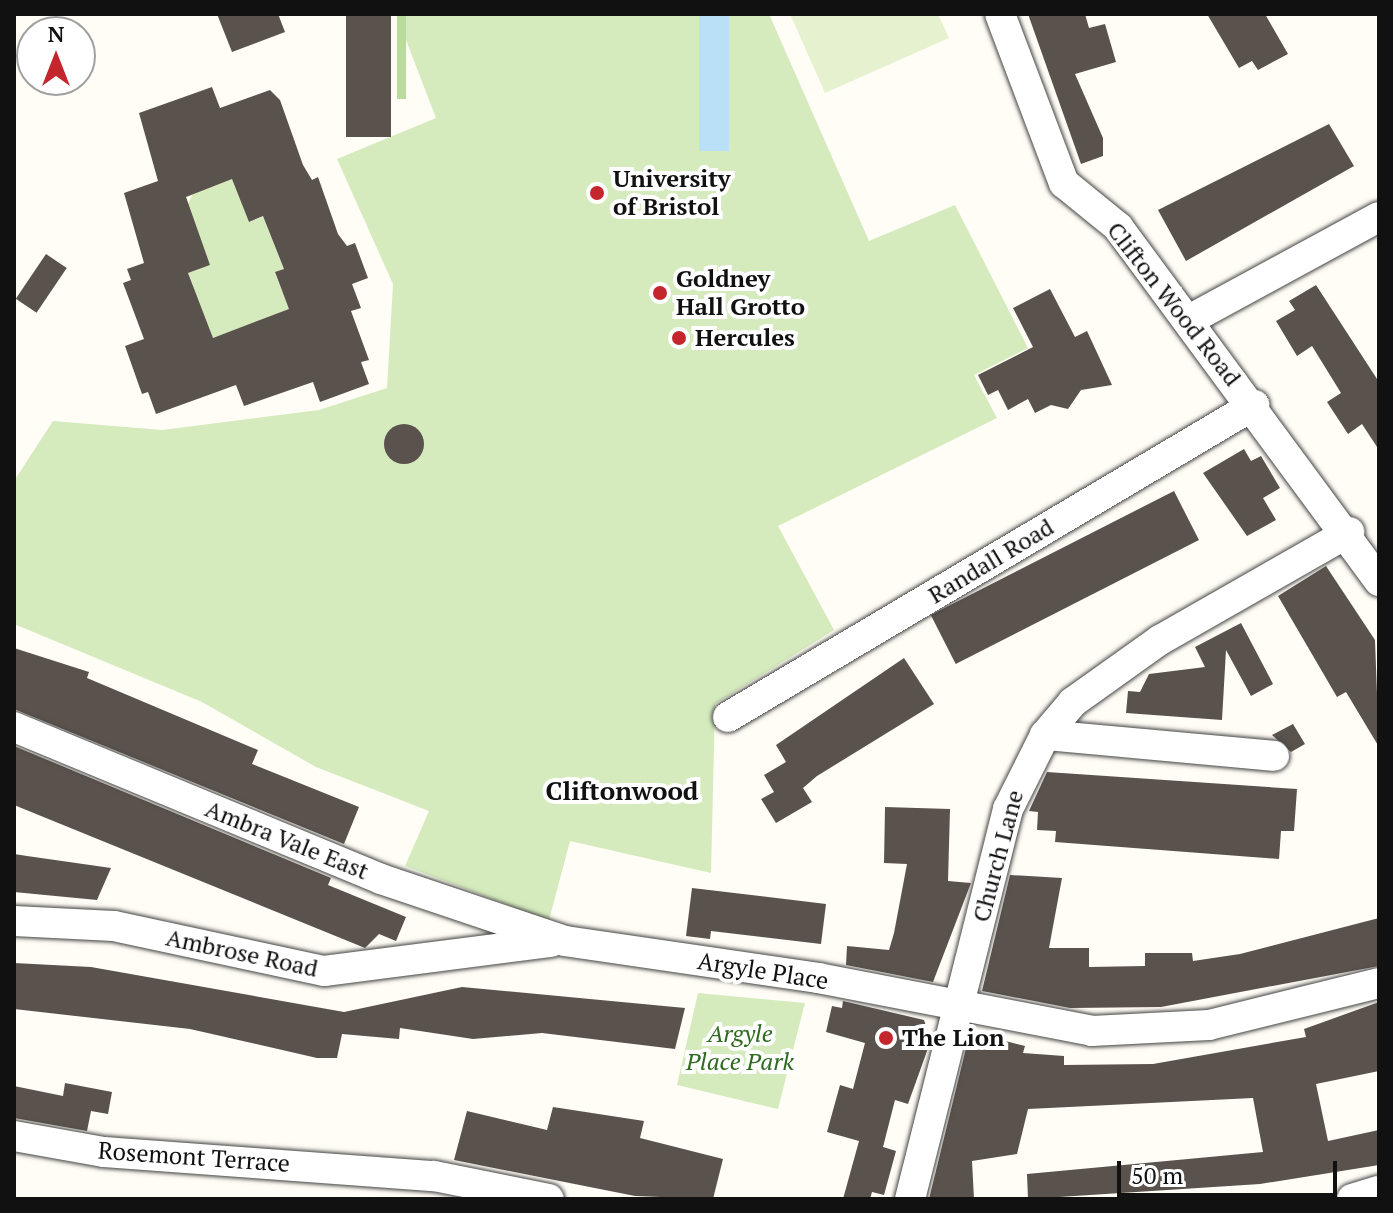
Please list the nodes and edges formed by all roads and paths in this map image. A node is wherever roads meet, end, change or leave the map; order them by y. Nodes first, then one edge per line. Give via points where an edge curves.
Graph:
1 (1000, 14) edge
2 (1379, 217) edge
3 (1189, 320) junction
4 (1254, 405) junction
5 (1349, 532) junction
6 (1379, 581) edge
7 (728, 717) dead end
8 (14, 727) edge
9 (1045, 735) junction
10 (1274, 756) dead end
11 (14, 921) edge
12 (565, 941) junction
13 (1379, 983) edge
14 (960, 1008) junction
15 (14, 1136) edge
16 (1379, 1191) edge
17 (549, 1199) edge
18 (910, 1199) edge
19 (1352, 1199) edge

1 - 3 street, Clifton Wood Road via 1064,183 1118,227
2 - 3 street
3 - 4 street, Clifton Wood Road
4 - 5 street, Clifton Wood Road
4 - 7 street, Randall Road
5 - 6 street, Clifton Wood Road
5 - 9 street, Church Lane via 1160,640 1073,702
8 - 12 street, Ambra Vale East via 381,879
9 - 10 street
9 - 14 street, Church Lane via 1008,809
11 - 12 street, Ambrose Road via 114,926 324,971
12 - 14 street, Argyle Place via 818,978
13 - 14 street, Argyle Place via 1177,1029 1049,1028
14 - 18 street, Church Lane
15 - 17 street, Rosemont Terrace via 104,1152 375,1170
16 - 19 street

